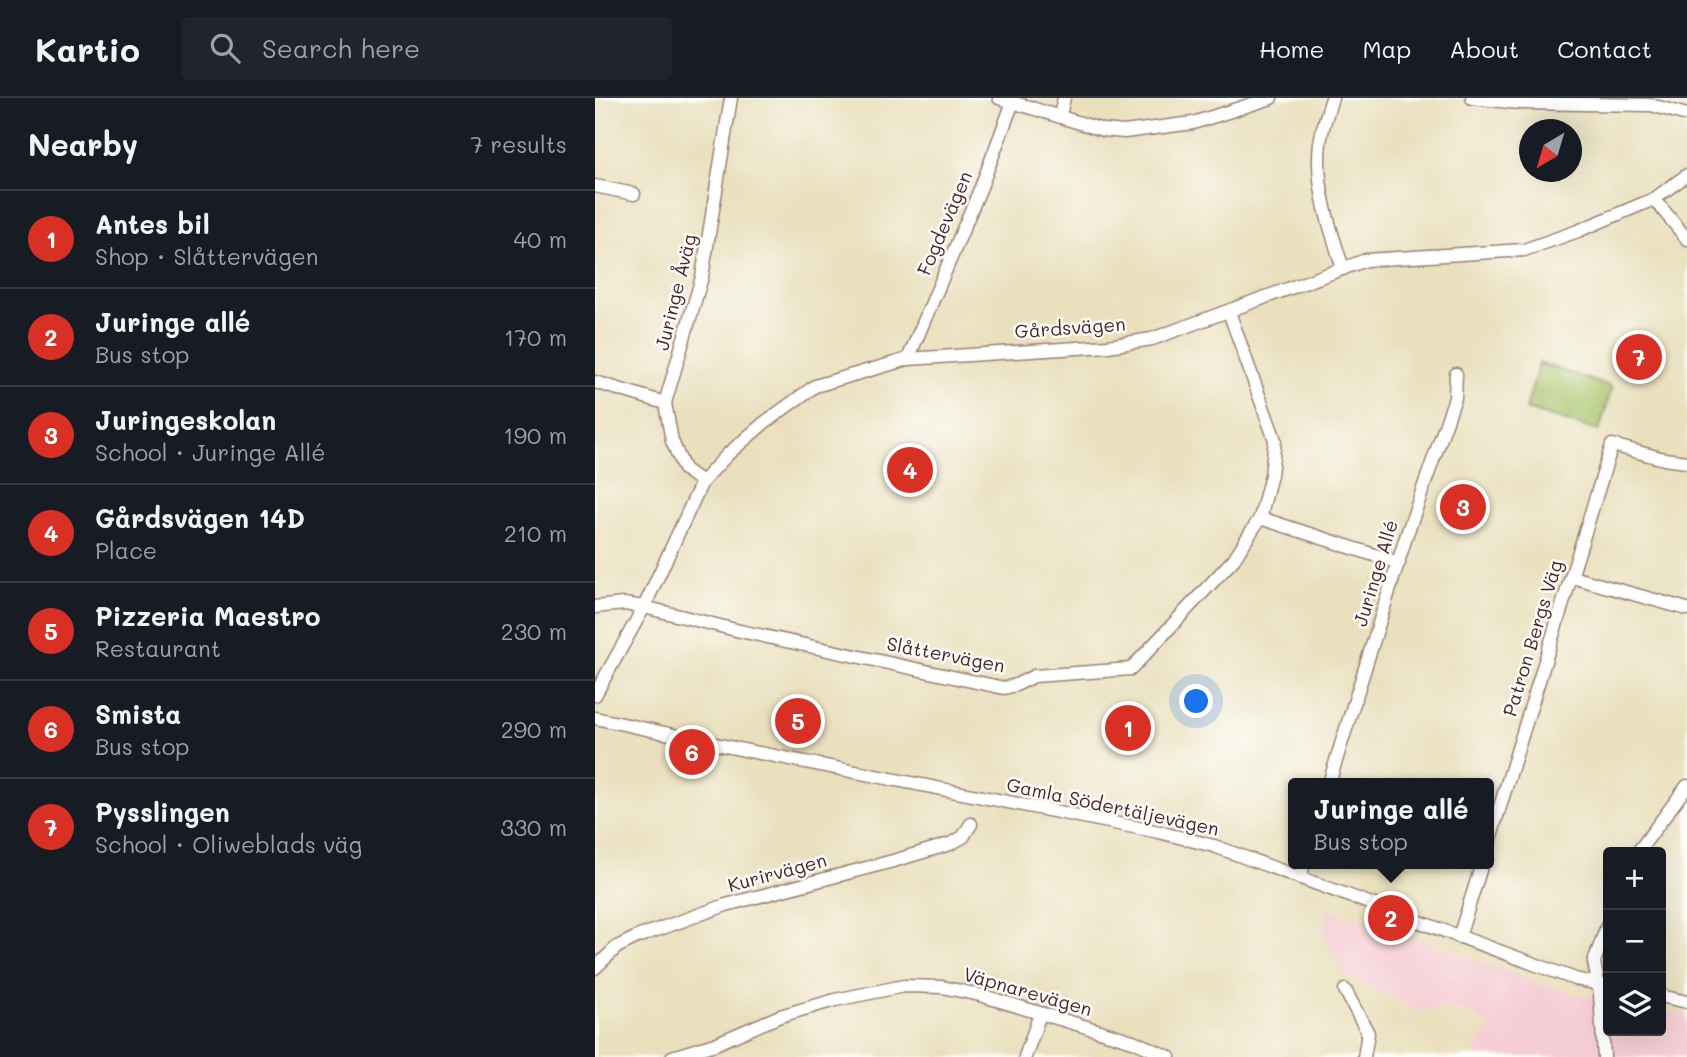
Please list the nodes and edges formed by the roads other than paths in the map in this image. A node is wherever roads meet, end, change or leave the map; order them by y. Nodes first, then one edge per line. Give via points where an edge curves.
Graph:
1 (731, 98) edge
2 (999, 98) edge
3 (1065, 98) edge
4 (1271, 98) edge
5 (1332, 98) edge
6 (1472, 98) edge
7 (1013, 102) junction
8 (1060, 115) junction
9 (1687, 115) edge
10 (1687, 175) edge
11 (595, 186) edge
12 (634, 194) dead end
13 (1654, 199) junction
14 (1687, 239) edge
15 (1343, 270) junction
16 (1230, 312) junction
17 (908, 359) junction
18 (1456, 374) dead end
19 (595, 382) edge
20 (665, 403) junction
21 (1687, 462) edge
22 (702, 482) junction
23 (1260, 518) junction
24 (1399, 562) junction
25 (1572, 576) junction
26 (595, 607) edge
27 (644, 607) junction
28 (1687, 609) edge
29 (595, 695) edge
30 (595, 718) edge
31 (1331, 778) edge
32 (1686, 790) edge
33 (971, 824) dead end
34 (1494, 826) edge
35 (1642, 847) edge
36 (1303, 869) edge
37 (1480, 869) edge
38 (1300, 878) junction
39 (1459, 937) junction
40 (1603, 937) edge
41 (595, 968) edge
42 (1603, 985) edge
43 (1345, 990) dead end
44 (1666, 997) edge
45 (1687, 1002) edge
46 (1040, 1014) junction
47 (1604, 1036) edge
48 (672, 1057) edge
49 (1025, 1057) edge
50 (1169, 1057) edge
51 (1364, 1057) edge
52 (1604, 1057) edge

1 - 20 street, Juringe Åväg via 702,277
2 - 7 street
3 - 8 street
4 - 8 street via 1193,123 1124,132
5 - 15 street via 1319,157 1322,199
6 - 9 street via 1651,105
7 - 8 street
7 - 17 street, Fogdevägen
10 - 13 street, Gårdsvägen
11 - 12 street
13 - 14 street
13 - 15 street, Gårdsvägen via 1524,250 1366,260
15 - 16 street, Gårdsvägen
16 - 17 street, Gårdsvägen via 1152,339 1108,346
16 - 23 street, Slåttervägen via 1275,440
17 - 22 street, Gårdsvägen via 815,386 755,431
18 - 24 street, Juringe Allé via 1455,398
19 - 20 street
20 - 22 street, Juringe Åväg via 672,441 684,469
21 - 25 street, Patron Bergs Väg via 1612,445
22 - 27 street, Gårdsvägen
23 - 24 street
23 - 27 street, Slåttervägen via 1234,559 1131,669 1034,676 1004,688
24 - 31 street, Juringe Allé
25 - 28 street
25 - 34 street, Patron Bergs Väg
26 - 27 street, Slåttervägen
27 - 29 street, Gårdsvägen
30 - 38 street, Gamla Södertäljevägen via 1159,832 1214,846
32 - 35 street
33 - 41 street, Kurirvägen via 950,844 726,905 637,937 617,947
36 - 38 street
37 - 39 street
38 - 39 street, Gamla Södertäljevägen
39 - 42 street, Gamla Södertäljevägen
40 - 42 street via 1594,962
43 - 51 street via 1367,1032
44 - 45 street
46 - 48 street, Väpnarevägen via 981,995 904,986 780,1016
46 - 49 street
46 - 50 street, Väpnarevägen via 1133,1041
47 - 52 street

